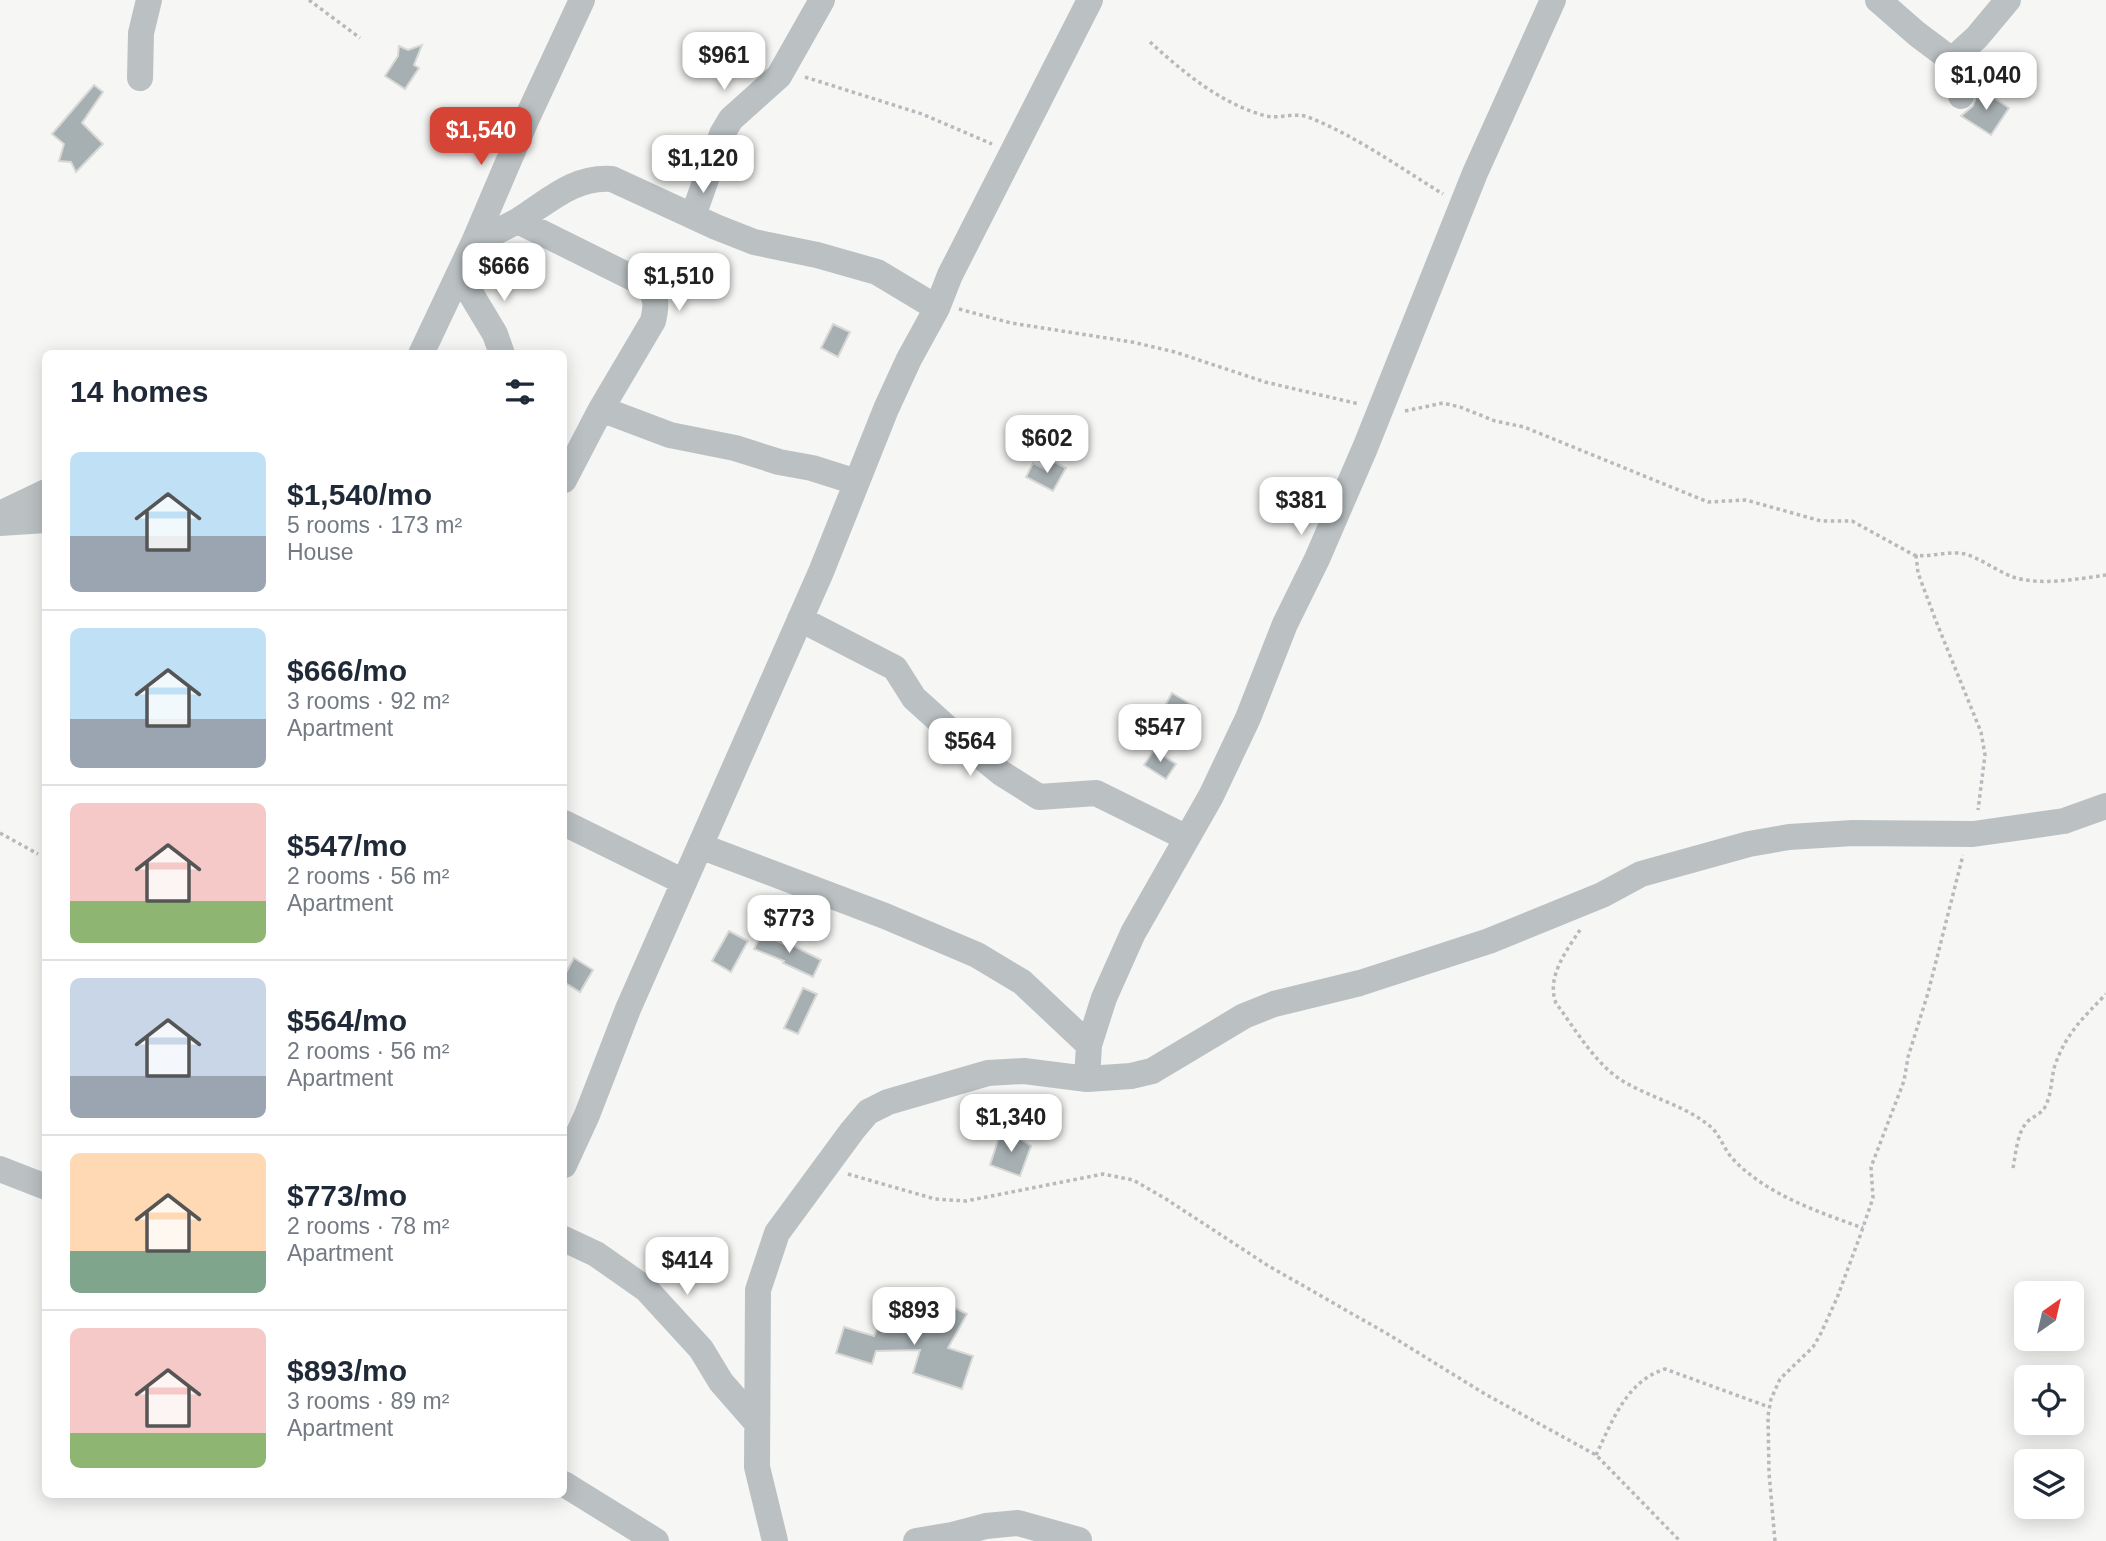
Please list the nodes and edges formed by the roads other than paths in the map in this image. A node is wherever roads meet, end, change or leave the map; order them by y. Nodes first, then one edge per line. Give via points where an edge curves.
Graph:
1 (149, 0) edge
2 (582, 0) edge
3 (822, 0) edge
4 (1090, 0) edge
5 (1553, 0) edge
6 (1878, 0) edge
7 (2008, 0) edge
8 (1952, 60) junction
9 (140, 78) dead end
10 (1961, 96) dead end
11 (693, 216) junction
12 (517, 221) junction
13 (474, 242) junction
14 (459, 274) junction
15 (938, 305) junction
16 (423, 350) edge
17 (501, 350) edge
18 (601, 409) junction
19 (567, 474) edge
20 (856, 482) junction
21 (42, 494) edge
22 (0, 514) edge
23 (42, 520) edge
24 (0, 523) edge
25 (800, 619) junction
26 (2106, 806) edge
27 (567, 824) edge
28 (1187, 838) junction
29 (700, 846) junction
30 (684, 882) junction
31 (1089, 1045) junction
32 (1087, 1079) junction
33 (567, 1158) edge
34 (0, 1169) edge
35 (42, 1185) edge
36 (567, 1240) edge
37 (756, 1422) junction
38 (567, 1485) edge
39 (1079, 1540) edge
40 (656, 1541) edge
41 (775, 1541) edge
42 (916, 1541) edge

1 - 9 street via 141,33
2 - 13 street
3 - 11 street via 781,74 731,119 722,134
4 - 15 street
5 - 28 street via 1248,718
6 - 8 street
7 - 8 street
8 - 10 street via 1965,77
11 - 12 street via 612,179 594,177 543,202
11 - 15 street via 754,242 877,272
12 - 13 street
12 - 18 street via 645,284 655,294 653,321
13 - 14 street
14 - 16 street
14 - 17 street
15 - 20 street via 909,359
18 - 19 street
18 - 20 street via 670,435
20 - 25 street
21 - 22 street
23 - 24 street
25 - 28 street via 895,668 914,698 956,736 1039,797 1096,793
25 - 29 street
26 - 32 street via 2064,821 1969,834 1789,836 1699,857 1642,874 1489,941 1360,983 1273,1003 1152,1071
27 - 30 street
28 - 31 street via 1133,933
29 - 30 street
29 - 31 street via 977,955 1022,982
30 - 33 street
31 - 32 street
32 - 37 street via 1024,1070 988,1073 868,1112 777,1233 758,1290
34 - 35 street
36 - 37 street via 596,1254 646,1289 701,1349
37 - 41 street via 758,1467
38 - 40 street
39 - 42 street via 1018,1523

